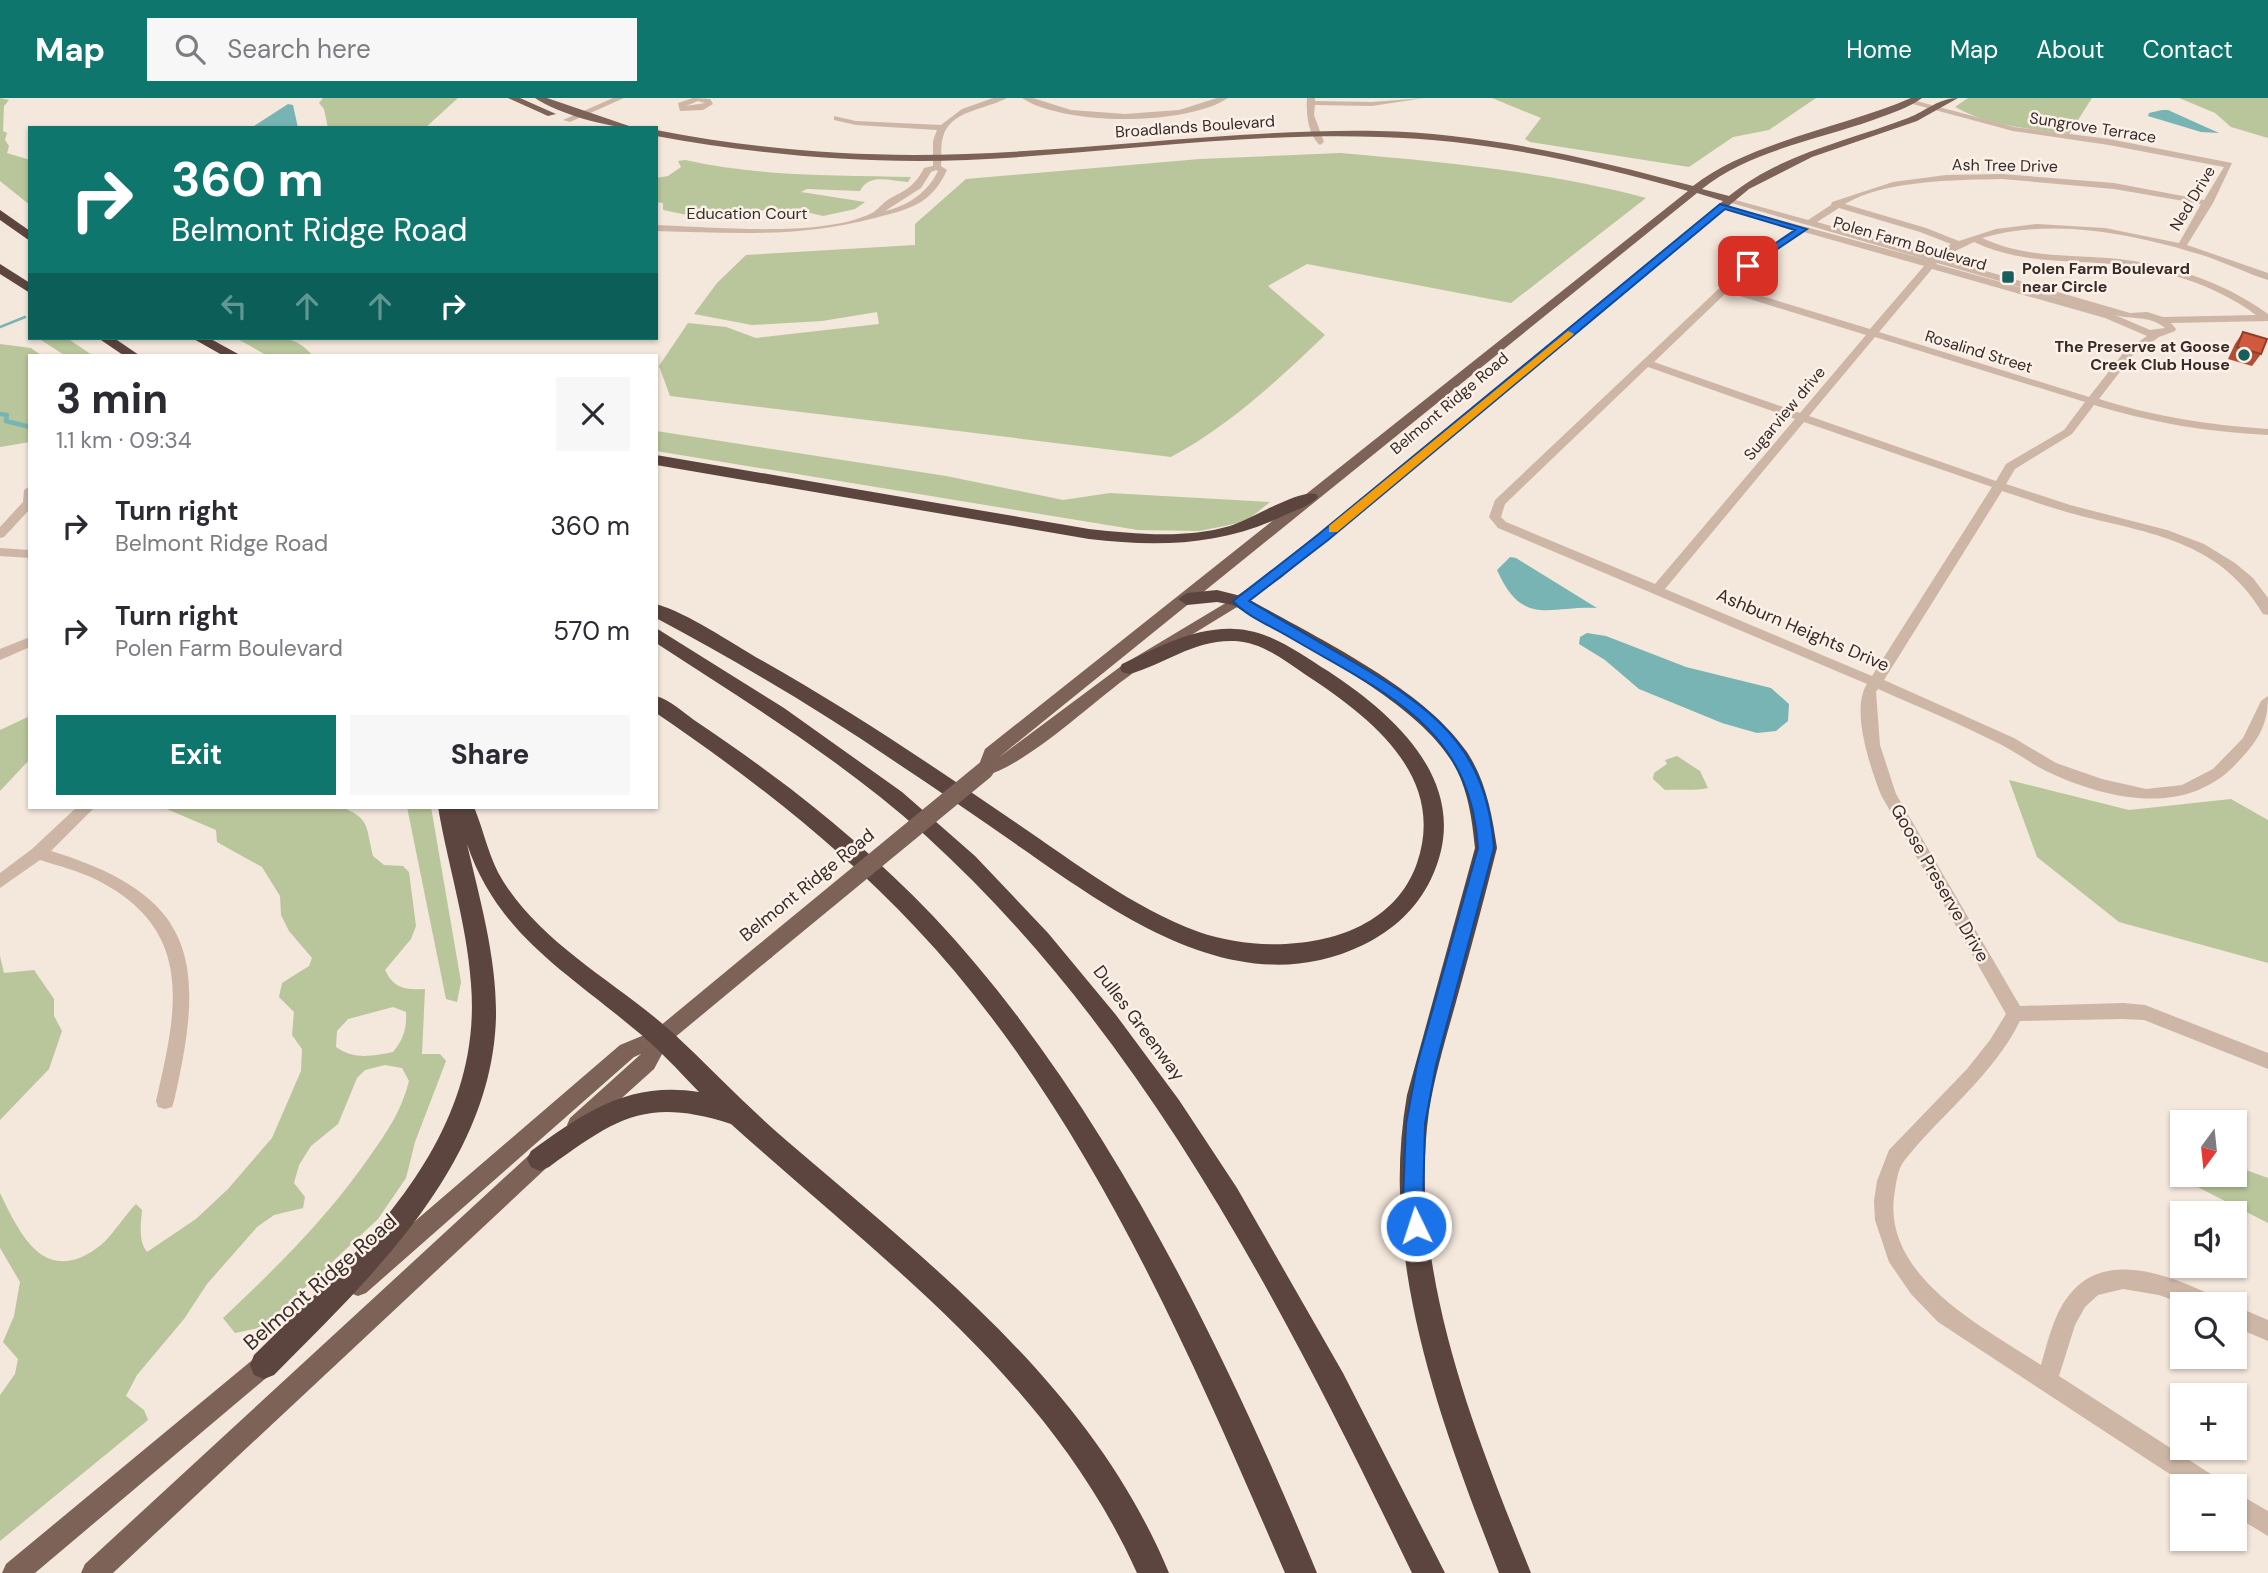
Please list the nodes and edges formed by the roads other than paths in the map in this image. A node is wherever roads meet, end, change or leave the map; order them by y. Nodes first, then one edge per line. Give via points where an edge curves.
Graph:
1 (512, 98) edge
2 (539, 98) edge
3 (620, 98) edge
4 (1003, 98) edge
5 (1026, 98) edge
6 (1224, 98) edge
7 (1420, 98) edge
8 (1954, 98) edge
9 (1915, 99) edge
10 (1311, 100) edge
11 (1938, 108) junction
12 (582, 114) junction
13 (837, 118) dead end
14 (567, 120) junction
15 (585, 126) edge
16 (624, 126) edge
17 (945, 128) junction
18 (658, 133) edge
19 (1318, 138) junction
20 (658, 143) edge
21 (937, 163) junction
22 (2230, 165) joint
23 (1644, 183) junction
24 (1691, 192) junction
25 (1727, 203) junction
26 (1835, 204) junction
27 (2208, 204) junction
28 (1666, 212) junction
29 (0, 214) edge
30 (1806, 226) junction
31 (658, 228) edge
32 (28, 235) edge
33 (1974, 238) junction
34 (1959, 244) junction
35 (2181, 247) junction
36 (1932, 261) junction
37 (0, 270) edge
38 (2268, 277) edge
39 (27, 287) edge
40 (1726, 288) junction
41 (2268, 318) edge
42 (2161, 320) junction
43 (2209, 321) junction
44 (2130, 322) junction
45 (2171, 329) junction
46 (1871, 334) junction
47 (2156, 334) junction
48 (108, 340) edge
49 (197, 340) edge
50 (203, 340) edge
51 (130, 354) edge
52 (219, 354) edge
53 (231, 354) edge
54 (2128, 354) junction
55 (1647, 363) junction
56 (2091, 402) junction
57 (1801, 417) junction
58 (2268, 432) edge
59 (658, 460) edge
60 (1998, 486) junction
61 (1310, 498) junction
62 (28, 504) edge
63 (0, 534) edge
64 (0, 552) edge
65 (28, 554) edge
66 (1658, 589) junction
67 (1187, 599) junction
68 (1239, 601) junction
69 (658, 611) edge
70 (2268, 611) edge
71 (658, 635) edge
72 (28, 642) edge
73 (0, 655) edge
74 (1129, 668) junction
75 (1875, 681) junction
76 (2268, 701) edge
77 (658, 704) edge
78 (985, 770) junction
79 (85, 809) edge
80 (447, 809) edge
81 (465, 809) edge
82 (38, 853) junction
83 (0, 882) edge
84 (2015, 1014) junction
85 (661, 1037) junction
86 (2268, 1061) edge
87 (165, 1101) dead end
88 (740, 1116) junction
89 (540, 1159) junction
90 (2179, 1292) edge
91 (2247, 1321) edge
92 (2268, 1331) edge
93 (264, 1365) junction
94 (2047, 1381) junction
95 (2190, 1474) edge
96 (2247, 1511) edge
97 (2268, 1524) edge
98 (15, 1573) edge
99 (94, 1573) edge
100 (1153, 1573) edge
101 (1301, 1573) edge
102 (1429, 1573) edge
103 (1515, 1573) edge

1 - 14 main road
2 - 12 main road
3 - 12 street
4 - 17 street via 970,108
5 - 6 street via 1070,112 1115,115 1177,112
7 - 10 street via 1372,104
8 - 11 main road, Belmont Ridge Road
9 - 11 street, Sungrove Terrace
9 - 24 main road, Belmont Ridge Road via 1754,156
10 - 19 street
11 - 22 street, Sungrove Terrace via 2013,129
11 - 25 main road, Belmont Ridge Road via 1809,155 1761,177
12 - 14 street
12 - 16 main road
13 - 17 street
14 - 15 main road
17 - 21 street via 938,140
18 - 21 main road, Broadlands Boulevard via 798,154
19 - 21 main road, Broadlands Boulevard
19 - 23 main road, Broadlands Boulevard via 1478,149
19 - 24 main road, Broadlands Boulevard via 1416,136 1483,142 1592,161
20 - 21 main road, Broadlands Boulevard via 803,162
21 - 31 street, Education Court via 941,175 924,195 891,214 784,232
22 - 27 street, Ned Drive
23 - 24 main road, Broadlands Boulevard
23 - 28 main road via 1667,195
24 - 25 main road, Broadlands Boulevard
24 - 28 main road, Belmont Ridge Road
25 - 30 street, Polen Farm Boulevard
25 - 68 main road, Belmont Ridge Road via 1324,537
26 - 27 street, Ash Tree Drive via 1908,183 1986,176 2082,182
26 - 30 street, Ash Tree Drive
26 - 34 street
27 - 35 street, Ned Drive
28 - 61 main road, Belmont Ridge Road
29 - 32 highway
30 - 36 street, Polen Farm Boulevard
30 - 40 street, Ashburn Heights Drive via 1761,256
33 - 34 street
33 - 35 street via 2006,230 2054,228
33 - 41 street via 2029,257 2115,261 2175,274 2232,295
34 - 36 street
35 - 38 street
36 - 44 street, Polen Farm Boulevard
36 - 46 street, Sugarview drive
37 - 39 highway
40 - 46 street, Rosalind Street
40 - 55 street, Ashburn Heights Drive
41 - 43 street
42 - 43 street, Polen Farm Boulevard
42 - 44 street, Polen Farm Boulevard via 2144,315
42 - 45 street
43 - 45 street
44 - 47 street, Polen Farm Boulevard
44 - 54 street
45 - 47 street
46 - 56 street, Rosalind Street
46 - 57 street, Sugarview drive
47 - 54 street
48 - 51 highway
49 - 52 highway
50 - 53 highway
54 - 56 street, Goose Preserve Drive
55 - 57 street
55 - 66 street, Ashburn Heights Drive via 1499,503 1495,517
56 - 58 street, Rosalind Street via 2180,424
56 - 60 street, Goose Preserve Drive via 2068,432 2010,467
57 - 60 street
57 - 66 street, Sugarview drive
59 - 61 highway via 1090,534 1144,539 1234,530
60 - 70 street via 2096,517 2154,529 2200,547 2250,582
60 - 75 street, Goose Preserve Drive
61 - 67 main road, Belmont Ridge Road
62 - 63 street
64 - 65 street
66 - 75 street, Ashburn Heights Drive
67 - 68 highway via 1217,596
67 - 78 main road, Belmont Ridge Road via 991,753
68 - 74 main road, Belmont Ridge Road
68 - 103 highway via 1393,691 1430,719 1456,749 1472,778 1484,817 1486,848 1422,1088 1413,1202 1439,1360 1465,1447
69 - 74 highway via 802,691 1118,904 1183,936 1245,953 1321,950 1385,922 1404,905 1431,855 1432,802 1414,759 1362,702 1275,646 1239,635 1206,637
71 - 102 highway, Dulles Greenway via 797,725 902,804 966,861 1097,1006 1149,1075 1237,1212 1363,1438
72 - 73 street
74 - 78 main road, Belmont Ridge Road via 1006,761
75 - 76 street, Ashburn Heights Drive via 2010,742 2051,767 2146,795 2185,790 2218,773 2249,741
75 - 84 street, Goose Preserve Drive via 1868,692 1867,723 1877,767
77 - 101 highway via 743,763 848,847 950,953 1035,1060 1165,1276
78 - 85 main road, Belmont Ridge Road, bridge
79 - 82 street
80 - 93 highway via 479,956 483,1041 478,1075 448,1144 400,1220
81 - 85 highway via 495,884 513,911 536,936
82 - 83 street
82 - 87 street via 126,889 148,907 169,937 181,972 184,1003
84 - 86 street via 2145,1013
84 - 94 street via 2003,1040 1892,1161 1883,1215 1889,1238 1920,1292 1945,1315
85 - 88 highway
85 - 89 main road, Belmont Ridge Road via 647,1063
85 - 93 main road, Belmont Ridge Road via 627,1051
88 - 89 highway via 703,1102 647,1099 612,1111
88 - 100 highway via 934,1286 1042,1394 1094,1464
89 - 99 main road, Belmont Ridge Road
90 - 94 street via 2136,1279 2091,1288 2077,1301
91 - 92 street
93 - 98 main road, Belmont Ridge Road
94 - 95 street
96 - 97 street

